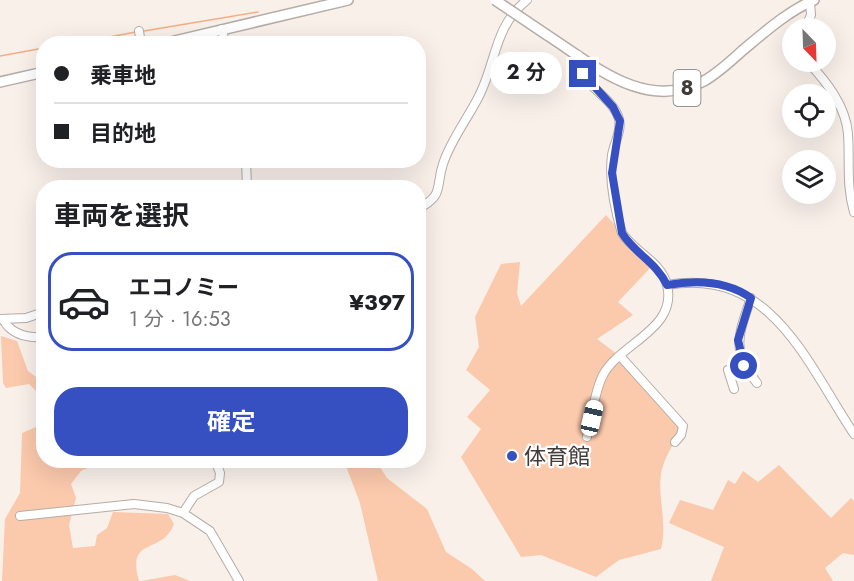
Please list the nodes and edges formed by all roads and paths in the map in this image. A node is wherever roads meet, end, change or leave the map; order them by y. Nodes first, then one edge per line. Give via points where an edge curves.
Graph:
1 (348, 0) edge
2 (495, 0) edge
3 (527, 0) edge
4 (812, 1) edge
5 (810, 18) edge
6 (222, 29) junction
7 (139, 32) dead end
8 (140, 36) edge
9 (194, 36) edge
10 (223, 36) edge
11 (578, 55) junction
12 (816, 72) edge
13 (36, 74) edge
14 (0, 82) edge
15 (426, 205) edge
16 (854, 212) edge
17 (667, 285) junction
18 (751, 298) junction
19 (36, 315) edge
20 (2, 319) edge
21 (36, 337) edge
22 (621, 357) junction
23 (743, 364) junction
24 (757, 383) dead end
25 (734, 389) dead end
26 (854, 434) edge
27 (587, 437) dead end
28 (675, 442) dead end
29 (218, 468) edge
30 (183, 513) junction
31 (20, 516) dead end
32 (239, 581) edge

1 - 6 main road
2 - 11 main road, 8, bridge
3 - 15 street via 503,26 482,91 443,164 439,193
4 - 5 street
4 - 11 main road, 8 via 782,18 709,78 680,90 636,89
6 - 9 main road
6 - 10 street
7 - 8 street
11 - 17 street via 588,83 613,107 620,121 612,173 622,233 658,269
12 - 16 street via 846,121 847,180
13 - 14 main road
17 - 18 street via 707,283 734,289
17 - 22 street via 666,309
18 - 23 street via 738,340
18 - 26 street via 782,324
19 - 20 street
20 - 21 street via 21,336
22 - 27 street via 604,373
22 - 28 street via 683,426
23 - 24 street
23 - 25 street via 728,370
29 - 30 street via 219,483 194,496
30 - 31 street via 134,504
30 - 32 street via 210,531

